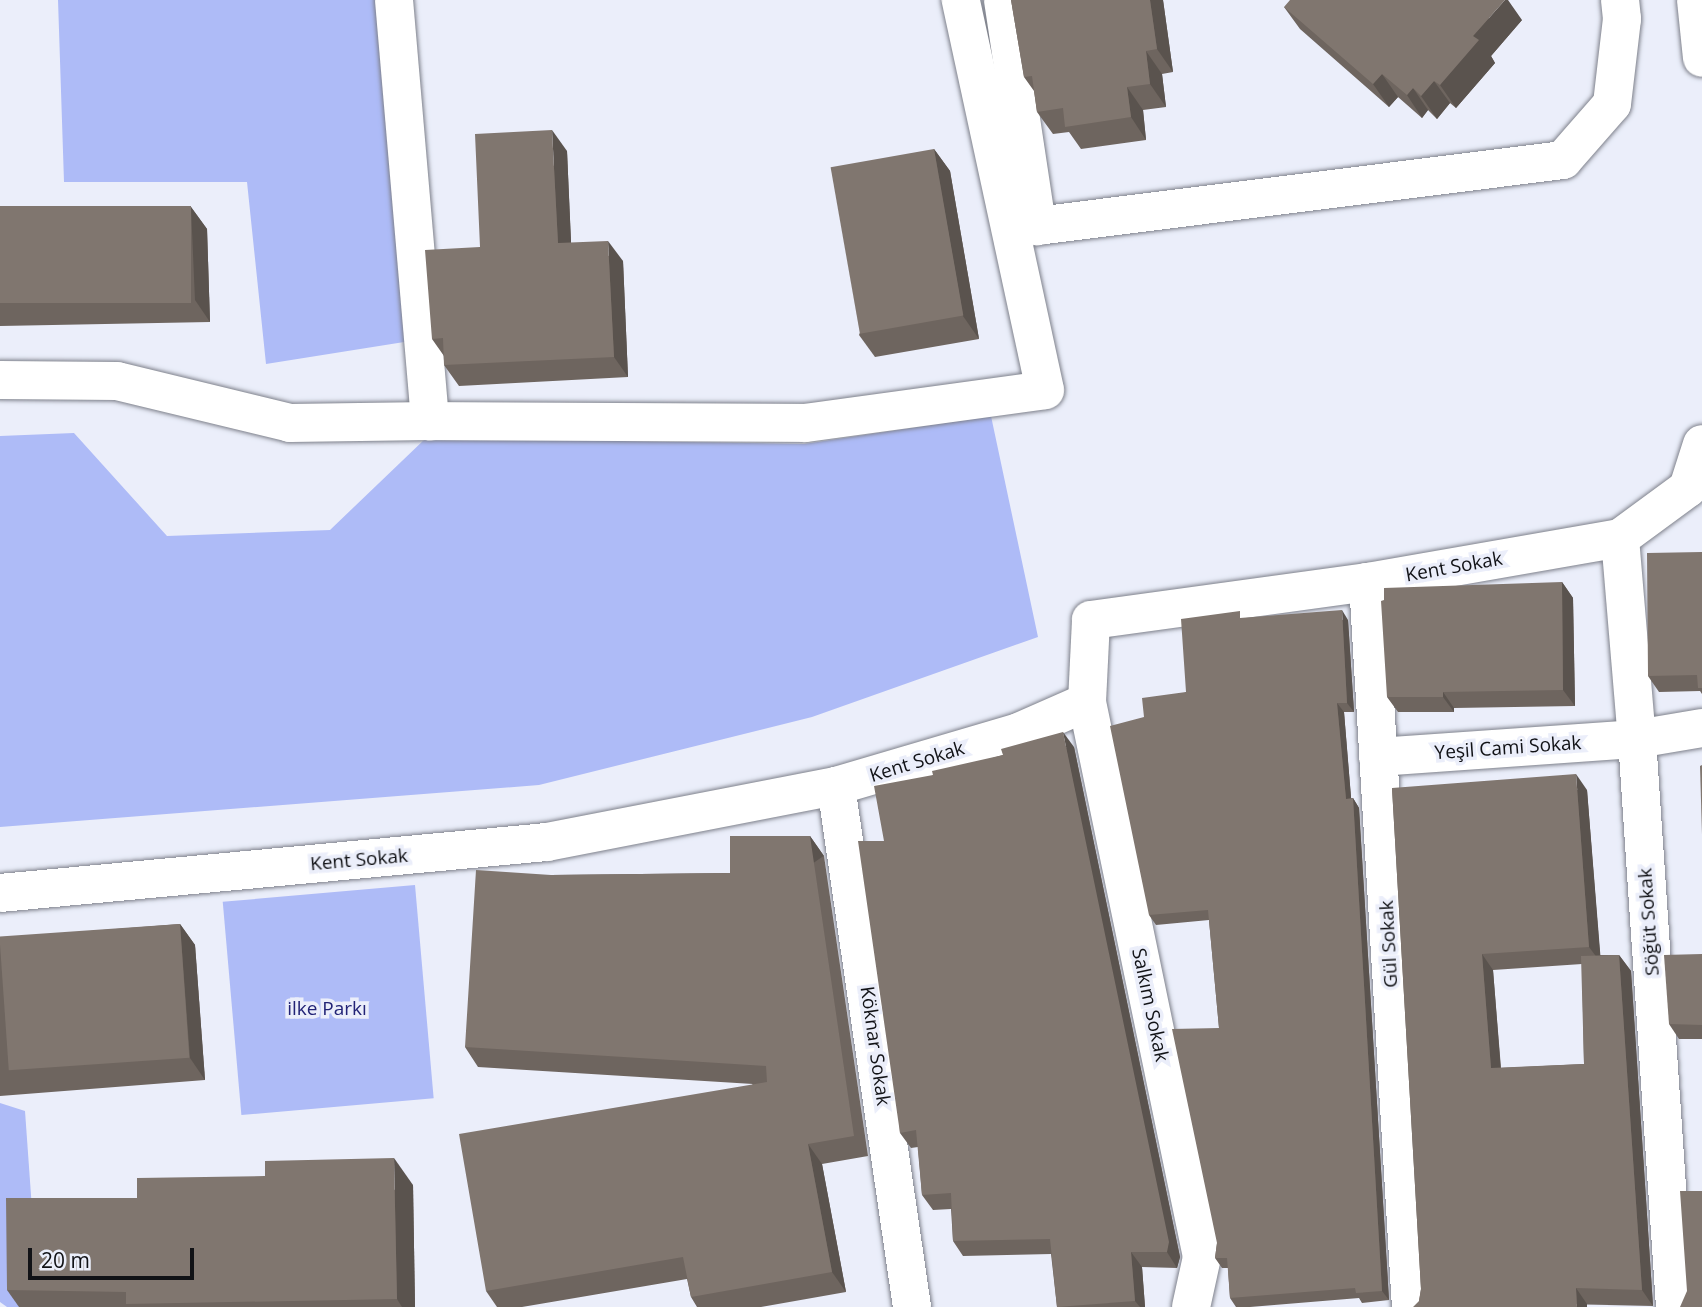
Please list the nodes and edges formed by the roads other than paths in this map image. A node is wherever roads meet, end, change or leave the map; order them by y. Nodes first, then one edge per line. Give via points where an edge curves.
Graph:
1 (394, 0) edge
2 (961, 0) edge
3 (1003, 0) edge
4 (1620, 0) edge
5 (1696, 0) edge
6 (1702, 58) edge
7 (0, 380) edge
8 (430, 421) junction
9 (1702, 444) edge
10 (1619, 538) junction
11 (1368, 582) junction
12 (1087, 702) junction
13 (1702, 728) edge
14 (1637, 739) junction
15 (1378, 757) junction
16 (836, 786) junction
17 (0, 893) edge
18 (912, 1307) edge
19 (1191, 1307) edge
20 (1411, 1307) edge
21 (1675, 1307) edge

1 - 8 street
2 - 8 street via 1045,390 805,422
3 - 4 street via 1037,226 1563,160 1612,104
5 - 6 street
7 - 8 street via 117,381 290,424
9 - 10 street, Kent Sokak via 1688,488
10 - 11 street, Kent Sokak
10 - 14 street, Söğüt Sokak
11 - 12 street, Kent Sokak via 1091,620
11 - 15 street, Gül Sokak
12 - 16 street, Kent Sokak via 1019,732
12 - 19 street, Salkım Sokak via 1202,1256
13 - 14 street, Yeşil Cami Sokak
14 - 15 street, Yeşil Cami Sokak
14 - 21 street, Söğüt Sokak
15 - 20 street, Gül Sokak
16 - 17 street, Kent Sokak via 547,842
16 - 18 street, Köknar Sokak

